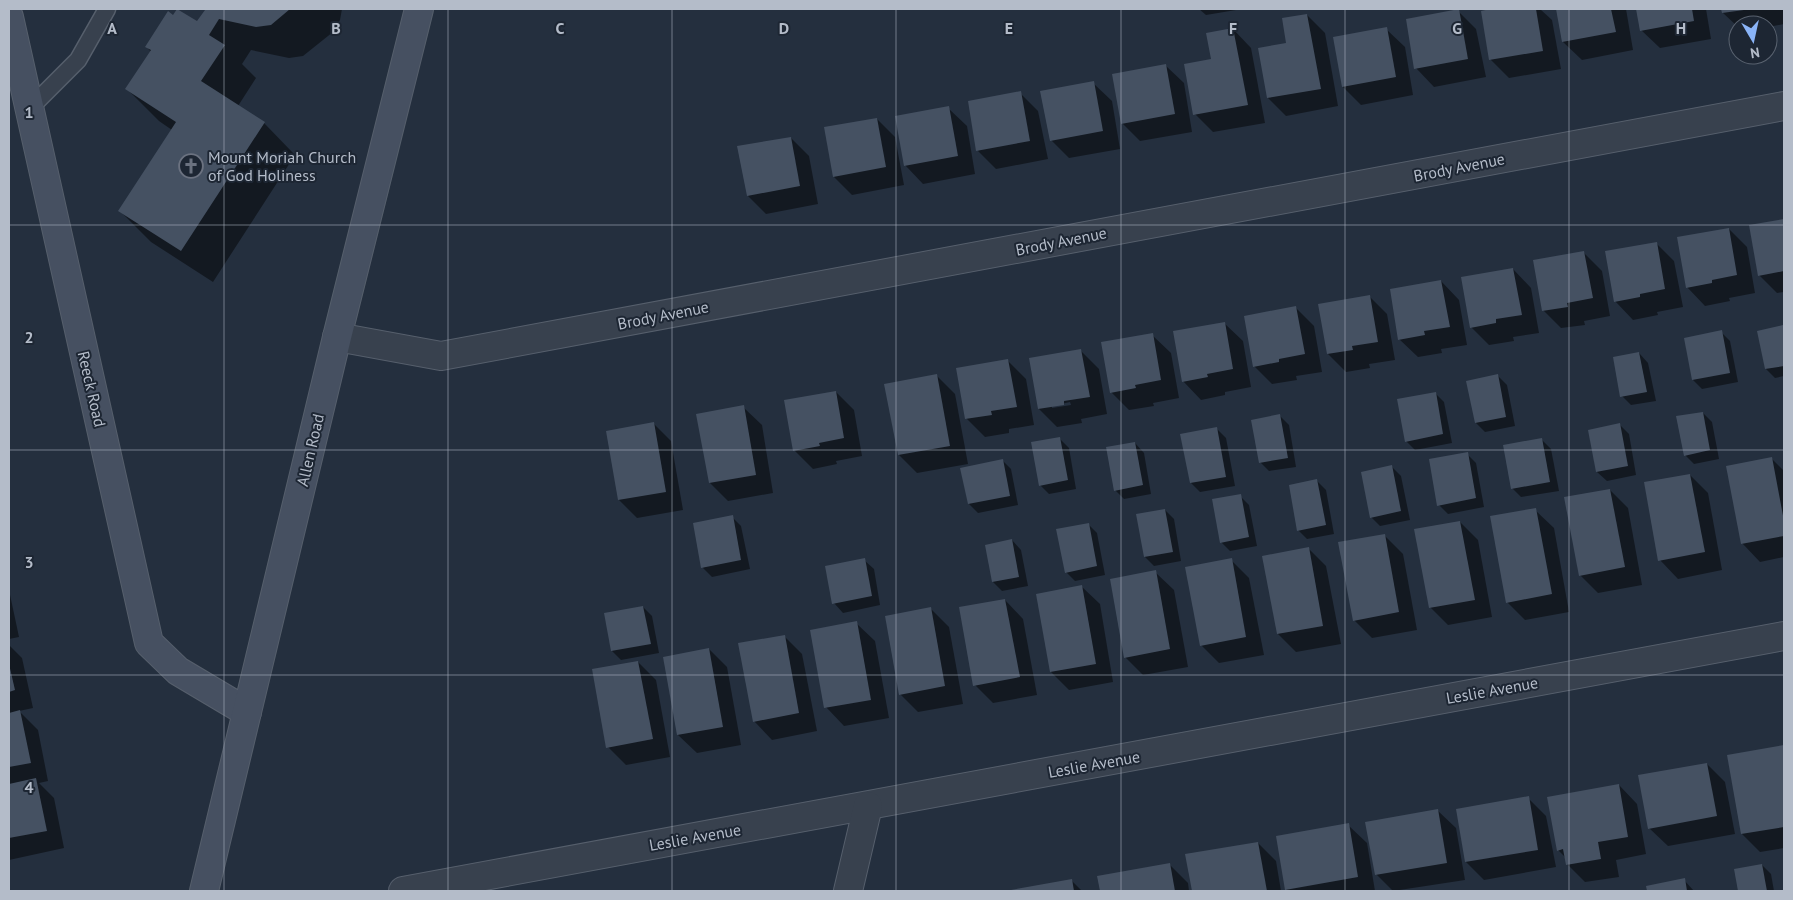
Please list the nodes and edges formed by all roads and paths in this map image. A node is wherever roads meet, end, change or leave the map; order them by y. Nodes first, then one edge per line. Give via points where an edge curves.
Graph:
1 (107, 9) edge
2 (419, 9) edge
3 (9, 17) edge
4 (1784, 106) edge
5 (29, 109) junction
6 (337, 338) junction
7 (1784, 636) edge
8 (248, 712) junction
9 (868, 806) junction
10 (204, 891) edge
11 (403, 891) edge
12 (848, 891) edge

1 - 5 lane via 78,60
2 - 6 main road, Allen Road
3 - 5 main road, Reeck Road
4 - 6 street, Brody Avenue via 440,356
5 - 8 main road, Reeck Road via 149,644 178,671
6 - 8 main road, Allen Road
7 - 9 street, Leslie Avenue
8 - 10 main road, Allen Road
9 - 11 street, Leslie Avenue
9 - 12 street

